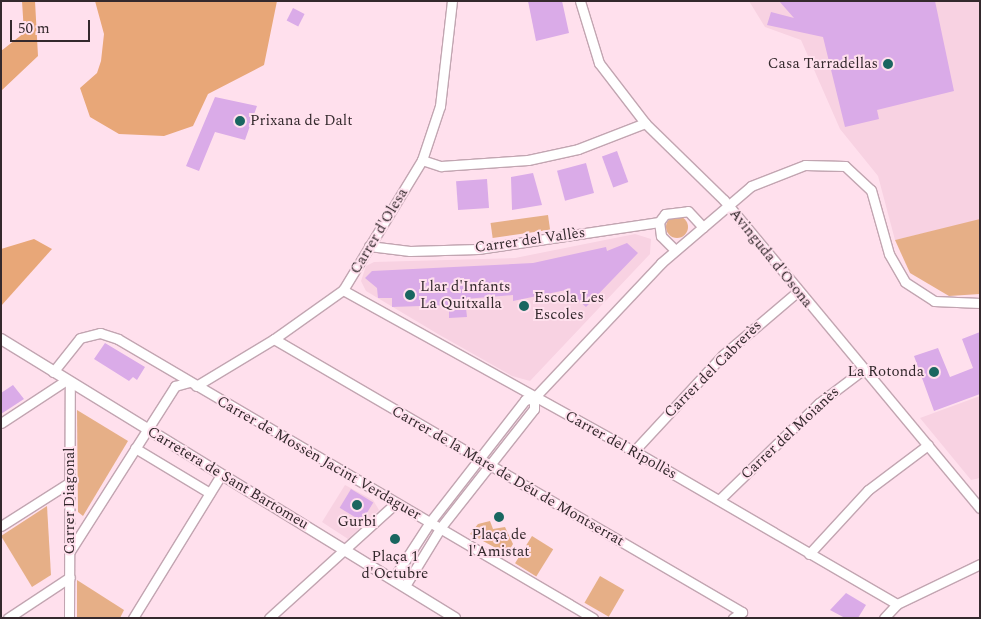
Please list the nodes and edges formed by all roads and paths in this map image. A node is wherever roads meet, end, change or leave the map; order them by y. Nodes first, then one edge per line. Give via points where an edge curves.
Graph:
1 (452, 1) edge
2 (580, 1) edge
3 (645, 123) junction
4 (422, 160) junction
5 (728, 206) junction
6 (659, 222) junction
7 (703, 227) junction
8 (369, 246) junction
9 (675, 250) junction
10 (343, 290) junction
11 (797, 292) junction
12 (980, 303) edge
13 (1, 339) edge
14 (274, 339) junction
15 (864, 369) junction
16 (53, 372) junction
17 (68, 382) junction
18 (192, 384) junction
19 (534, 398) junction
20 (1, 423) edge
21 (147, 430) junction
22 (928, 445) junction
23 (135, 448) junction
24 (634, 451) junction
25 (477, 459) junction
26 (489, 465) junction
27 (221, 475) junction
28 (70, 482) junction
29 (210, 493) junction
30 (719, 500) junction
31 (396, 503) junction
32 (980, 508) edge
33 (430, 522) junction
34 (1, 526) edge
35 (440, 527) junction
36 (348, 550) junction
37 (70, 552) junction
38 (809, 554) junction
39 (980, 564) edge
40 (70, 577) junction
41 (394, 579) junction
42 (405, 586) junction
43 (897, 604) junction
44 (8, 618) edge
45 (69, 618) edge
46 (133, 618) edge
47 (270, 618) edge
48 (455, 618) edge
49 (593, 618) edge
50 (733, 618) edge
51 (884, 618) edge

1 - 4 street, Carrer d'Olesa via 440,106
2 - 3 street, Avinguda d'Osona via 599,63
3 - 4 street via 578,149 528,160 441,166
3 - 5 street, Avinguda d'Osona
4 - 8 street, Carrer d'Olesa
5 - 7 street
5 - 11 street, Avinguda d'Osona
5 - 12 street via 751,186 792,170 820,163 845,166 871,190 889,254 905,282 934,301
6 - 7 street via 670,210 684,210
6 - 8 street, Carrer del Vallès via 487,248 410,250
6 - 9 street via 661,236
7 - 9 street
8 - 10 street, Carrer d'Olesa
9 - 19 street
10 - 14 street, Carrer d'Olesa
10 - 19 street, Carrer del Ripollès
11 - 15 street, Avinguda d'Osona
11 - 24 street, Carrer del Cabrerès via 723,355
13 - 16 street, Carretera de Sant Bartomeu
14 - 18 street, Carrer d'Olesa
14 - 25 street, Carrer de la Mare de Déu de Montserrat
15 - 22 street, Avinguda d'Osona
15 - 30 street, Carrer del Moianès via 819,403
16 - 17 street, Carretera de Sant Bartomeu
16 - 18 street, Carrer de Mossèn Jacint Verdaguer via 80,338 100,333
17 - 20 street
17 - 21 street, Carretera de Sant Bartomeu
17 - 28 street, Carrer Diagonal
18 - 21 street, Carrer d'Olesa via 175,386
18 - 31 street, Carrer de Mossèn Jacint Verdaguer
19 - 24 street, Carrer del Ripollès
19 - 25 street via 525,400
19 - 26 street via 534,409
21 - 23 street, Carrer d'Olesa
21 - 27 street, Carretera de Sant Bartomeu
22 - 32 street, Avinguda d'Osona
22 - 38 street via 868,490
23 - 29 street
23 - 37 street, Carrer d'Olesa
24 - 30 street, Carrer del Ripollès
25 - 26 street, Carrer de la Mare de Déu de Montserrat
25 - 33 street
26 - 35 street
26 - 50 street, Carrer de la Mare de Déu de Montserrat via 742,612
27 - 29 street
27 - 36 street, Carretera de Sant Bartomeu
28 - 34 street
28 - 37 street, Carrer Diagonal
29 - 46 street
30 - 38 street, Carrer del Ripollès
31 - 33 street, Carrer de Mossèn Jacint Verdaguer
31 - 36 street
33 - 35 street, Carrer de Mossèn Jacint Verdaguer
33 - 41 street
35 - 42 street
35 - 49 street, Carrer de Mossèn Jacint Verdaguer
36 - 41 street, Carretera de Sant Bartomeu
36 - 47 street
37 - 40 street, Carrer Diagonal
38 - 43 street, Carrer del Ripollès
39 - 43 street
40 - 44 street
40 - 45 street, Carrer Diagonal
41 - 42 street, Carretera de Sant Bartomeu
42 - 48 street, Carretera de Sant Bartomeu
43 - 51 street

